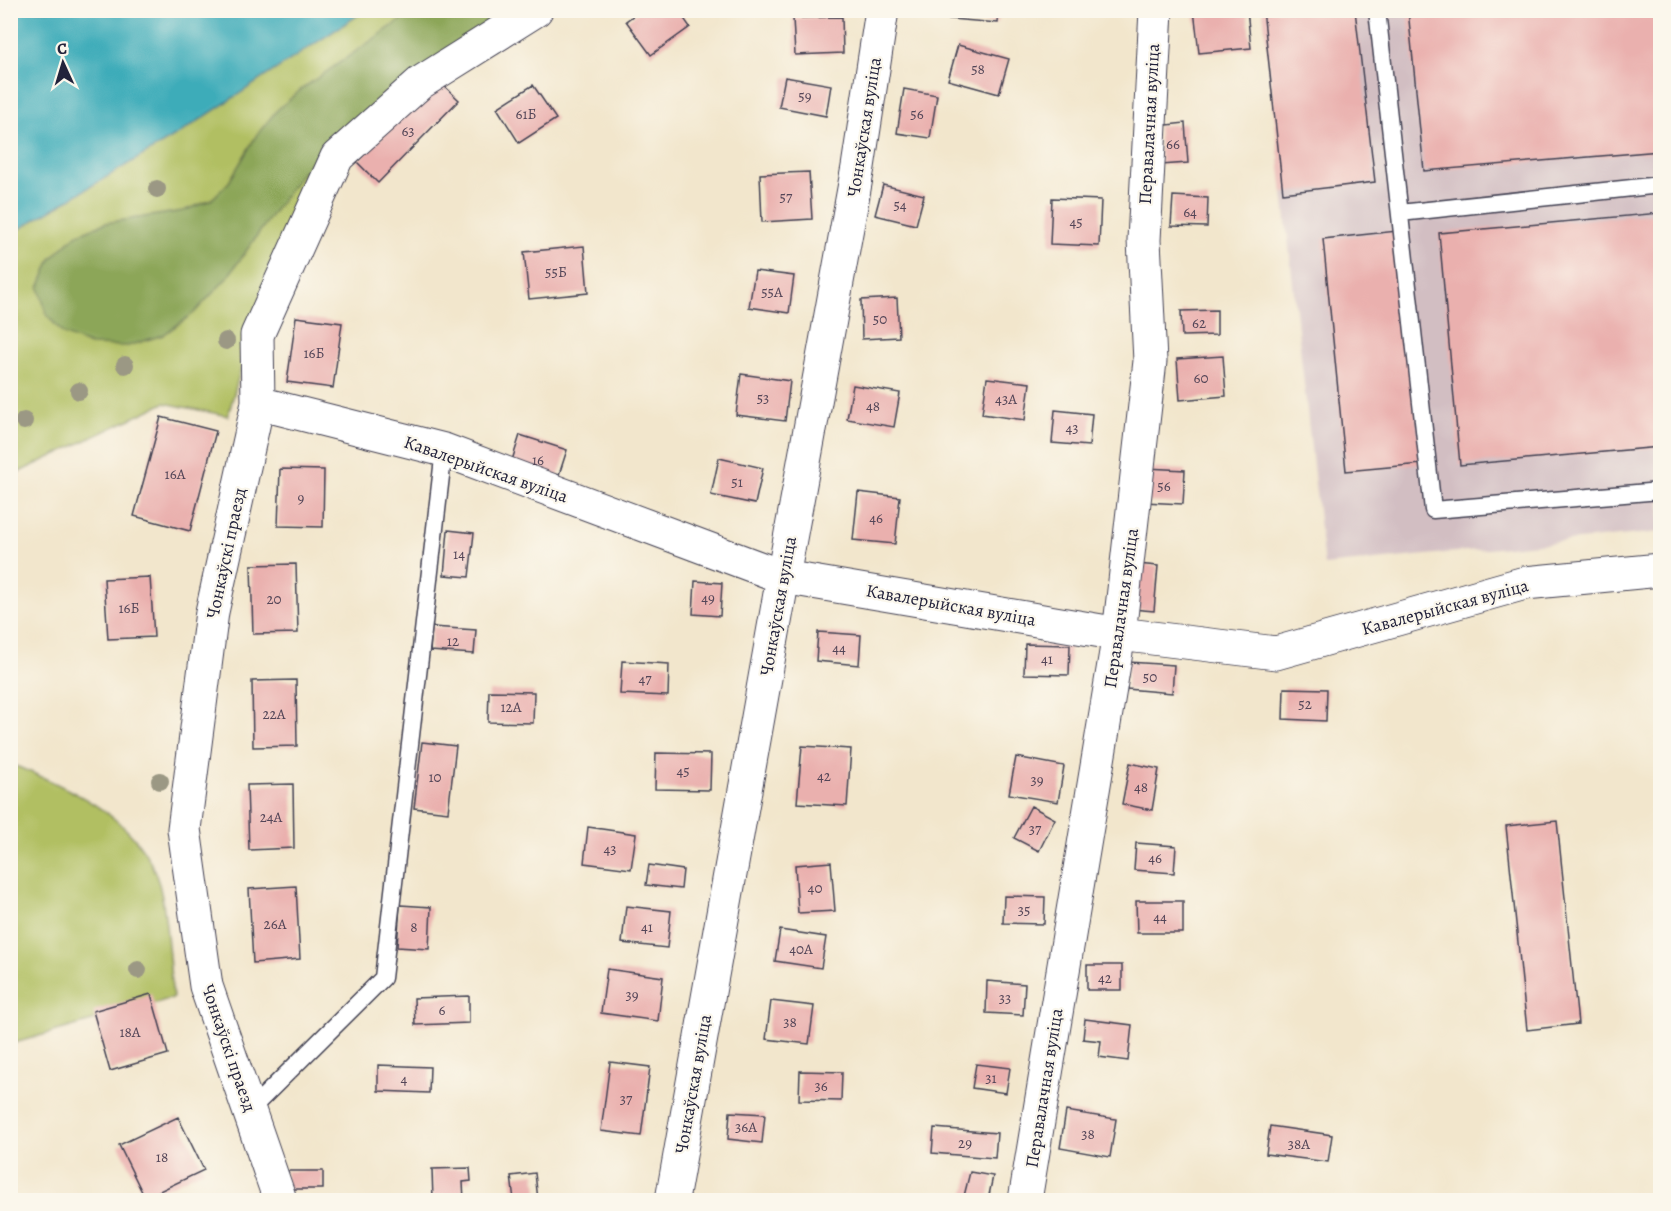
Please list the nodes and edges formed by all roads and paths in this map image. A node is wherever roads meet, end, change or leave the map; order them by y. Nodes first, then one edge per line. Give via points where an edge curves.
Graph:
1 (536, 10) edge
2 (882, 10) edge
3 (1156, 10) edge
4 (1377, 10) edge
5 (1660, 185) edge
6 (1400, 213) junction
7 (258, 403) junction
8 (444, 450) junction
9 (1660, 491) edge
10 (1660, 570) edge
11 (783, 577) junction
12 (1119, 634) junction
13 (250, 1110) junction
14 (280, 1200) edge
15 (672, 1200) edge
16 (1025, 1200) edge

1 - 7 street, Чонкаўскі праезд via 420,83 337,157 257,335
2 - 11 street, Чонкаўская вуліца via 858,167
3 - 12 street, Перавалачная вуліца via 1144,240 1150,361
4 - 6 lane
5 - 6 lane
6 - 9 lane via 1433,510
7 - 8 street, Кавалерыйская вуліца
7 - 13 street, Чонкаўскі праезд via 212,612 184,829 206,986
8 - 11 street, Кавалерыйская вуліца
8 - 13 lane via 383,978
10 - 12 street, Кавалерыйская вуліца via 1525,583 1276,653
11 - 12 street, Кавалерыйская вуліца
11 - 15 street, Чонкаўская вуліца
12 - 16 street, Перавалачная вуліца
13 - 14 street, Чонкаўскі праезд

